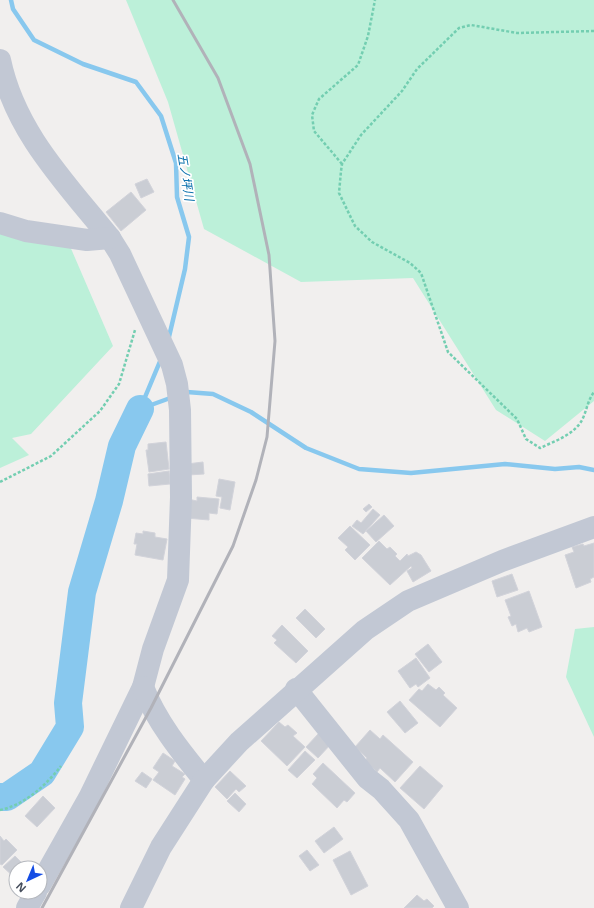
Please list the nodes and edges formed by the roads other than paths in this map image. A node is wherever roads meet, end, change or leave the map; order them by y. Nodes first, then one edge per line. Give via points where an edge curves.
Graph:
1 (0, 60) edge
2 (0, 223) edge
3 (110, 238) junction
4 (594, 527) edge
5 (143, 687) junction
6 (296, 689) junction
7 (204, 780) junction
8 (48, 871) edge
9 (132, 908) edge
10 (458, 908) edge

1 - 3 street via 11,99 37,147
2 - 3 street via 26,231 87,240
3 - 5 street via 157,329 175,375 180,410 181,497 178,580 153,649
4 - 6 street via 502,561 408,601 365,630
5 - 7 street via 151,708
5 - 8 street via 89,798
6 - 7 street via 239,742
6 - 10 street via 367,778 381,789 409,820
7 - 9 street via 161,848

